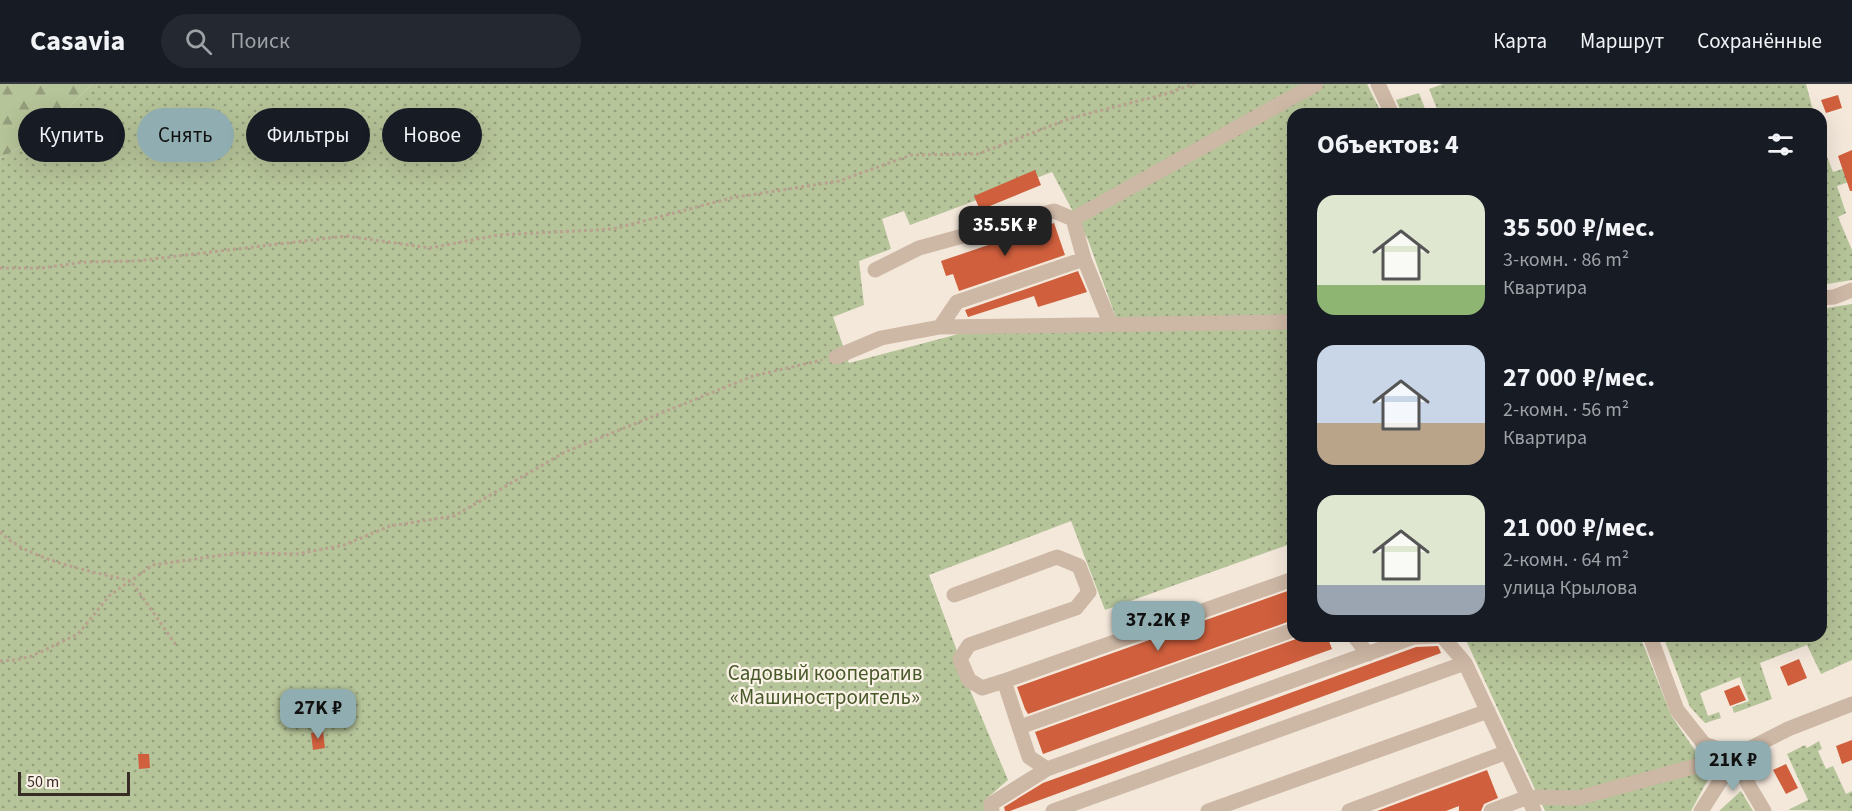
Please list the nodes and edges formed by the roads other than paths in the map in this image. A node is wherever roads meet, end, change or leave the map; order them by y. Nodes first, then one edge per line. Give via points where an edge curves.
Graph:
1 (1316, 84) edge
2 (1378, 84) edge
3 (1389, 108) edge
4 (1073, 219) junction
5 (1084, 259) junction
6 (875, 270) dead end
7 (1852, 290) edge
8 (1827, 298) edge
9 (1287, 322) edge
10 (1110, 323) junction
11 (940, 327) junction
12 (836, 357) road end
13 (1287, 581) edge
14 (954, 595) dead end
15 (1287, 632) edge
16 (1359, 642) edge
17 (1400, 642) edge
18 (1447, 642) edge
19 (1652, 642) edge
20 (1368, 654) junction
21 (1465, 663) junction
22 (1004, 681) junction
23 (1852, 705) edge
24 (1488, 711) junction
25 (1020, 728) junction
26 (1507, 752) junction
27 (1737, 755) junction
28 (1047, 769) junction
29 (1531, 804) edge
30 (1703, 808) edge
31 (992, 811) edge
32 (1053, 811) edge
33 (1208, 811) edge
34 (1350, 811) edge
35 (1491, 811) edge
36 (1689, 811) edge
37 (1764, 811) edge

1 - 4 street
2 - 3 street
4 - 5 street
4 - 6 street via 1054,211 919,248
5 - 10 street
5 - 11 street via 957,302
7 - 8 street
9 - 10 street
10 - 11 street
11 - 12 street via 881,338
13 - 22 street
14 - 22 street via 1057,556 1079,566 1089,592 1076,608 969,645 960,659 969,680 982,688
15 - 25 street
16 - 20 street
17 - 20 street
18 - 21 street
19 - 27 street via 1677,710 1704,744
20 - 28 street
21 - 24 street
21 - 32 street
22 - 25 street
23 - 27 street via 1788,729
24 - 26 street
24 - 33 street
25 - 28 street via 1029,757
26 - 29 street
26 - 34 street
27 - 29 street via 1578,798
27 - 30 street
27 - 37 street
28 - 31 street via 991,804
29 - 35 street
30 - 36 street

